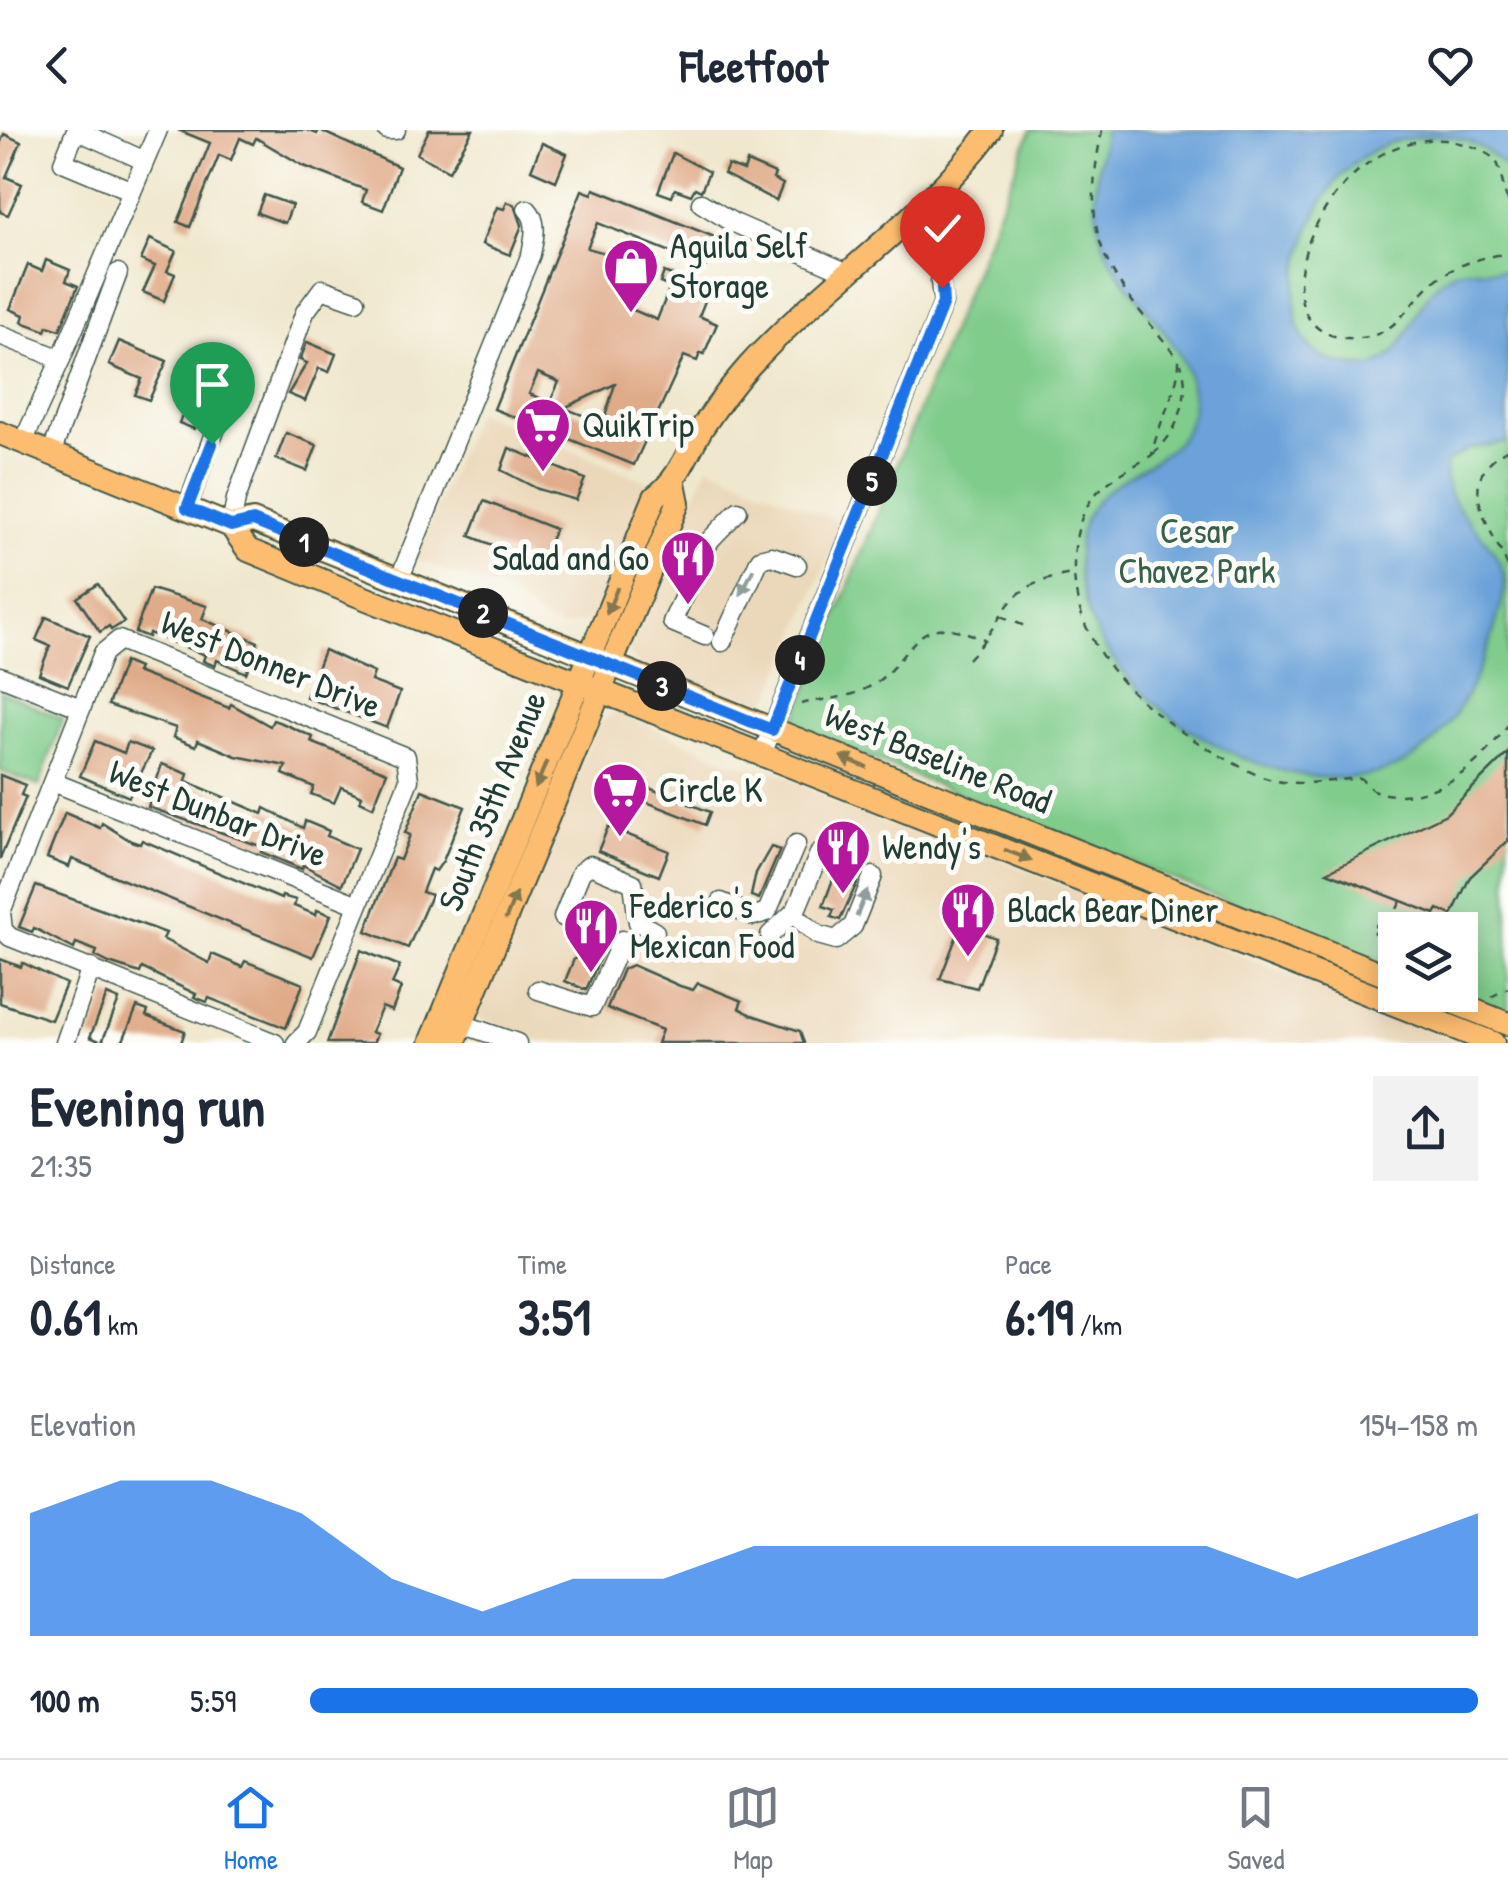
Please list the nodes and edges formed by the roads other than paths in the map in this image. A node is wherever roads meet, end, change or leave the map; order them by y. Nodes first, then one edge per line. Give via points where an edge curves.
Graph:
1 (158, 130) edge
2 (991, 130) edge
3 (143, 160) junction
4 (130, 190) junction
5 (701, 202) dead end
6 (527, 210) dead end
7 (118, 273) dead end
8 (848, 273) junction
9 (940, 282) dead end
10 (356, 301) dead end
11 (0, 335) edge
12 (60, 359) junction
13 (230, 371) dead end
14 (0, 433) edge
15 (23, 442) junction
16 (51, 454) junction
17 (187, 508) junction
18 (738, 511) dead end
19 (231, 526) junction
20 (797, 565) dead end
21 (290, 568) junction
22 (399, 580) junction
23 (424, 590) junction
24 (600, 660) junction
25 (0, 676) edge
26 (588, 689) junction
27 (81, 708) junction
28 (772, 730) junction
29 (761, 757) junction
30 (53, 782) junction
31 (936, 795) junction
32 (927, 820) junction
33 (796, 844) dead end
34 (820, 854) dead end
35 (874, 876) dead end
36 (721, 902) dead end
37 (358, 905) junction
38 (793, 914) junction
39 (563, 917) dead end
40 (0, 921) edge
41 (655, 932) dead end
42 (770, 935) dead end
43 (622, 940) dead end
44 (1319, 962) junction
45 (90, 968) junction
46 (1378, 975) edge
47 (465, 988) junction
48 (538, 990) dead end
49 (1478, 1012) edge
50 (1433, 1019) junction
51 (1508, 1024) edge
52 (458, 1034) edge
53 (1508, 1042) edge
54 (65, 1043) edge
55 (276, 1043) edge
56 (296, 1043) edge
57 (430, 1043) edge
58 (517, 1043) edge
59 (1493, 1043) edge

1 - 3 street
2 - 8 main road, South 35th Avenue via 942,190
3 - 4 street
3 - 4 street via 76,130 63,162
4 - 12 street
5 - 8 street
6 - 22 street via 531,254
7 - 16 street
8 - 24 main road, South 35th Avenue via 747,368 704,426 674,482 678,503
9 - 28 street via 943,303
10 - 19 street via 322,288 304,312
11 - 12 street
12 - 15 street
13 - 17 street
14 - 15 main road, West Baseline Road
15 - 16 main road, West Baseline Road
16 - 17 main road, West Baseline Road
17 - 19 main road, West Baseline Road
20 -> 18 street via 760,559 713,639 672,622 710,540
19 - 21 main road, West Baseline Road via 248,550
19 - 22 main road, West Baseline Road via 253,521
21 - 23 main road via 326,569 410,597
21 - 26 main road, West Baseline Road
22 - 23 main road, West Baseline Road
23 - 24 main road, West Baseline Road
24 - 26 main road, South 35th Avenue
24 - 28 main road, West Baseline Road
25 - 27 street
26 - 29 main road, West Baseline Road
26 - 47 main road, South 35th Avenue
27 - 30 street
27 - 37 street, West Donner Drive via 110,645 130,642 406,757 409,780
28 - 29 street
31 -> 28 main road, West Baseline Road
29 - 32 main road, West Baseline Road
30 - 37 street, West Dunbar Drive
30 - 40 street
31 - 32 main road
31 - 44 main road, West Baseline Road
32 -> 44 main road, West Baseline Road
33 - 36 street via 767,912 754,916
34 - 38 street
38 -> 35 street via 818,935 836,940 853,926
37 - 56 street via 307,1032
38 - 42 street
39 - 41 street via 590,865 633,884 638,922
40 - 45 street via 10,937
43 - 48 street via 592,1007
44 - 46 main road, West Baseline Road
44 - 50 main road, West Baseline Road
45 - 54 street
45 - 55 street
47 - 52 main road, South 35th Avenue
47 - 57 main road, South 35th Avenue
49 - 51 main road
50 - 53 street via 1447,1018
50 - 59 main road, West Baseline Road
52 - 58 street

